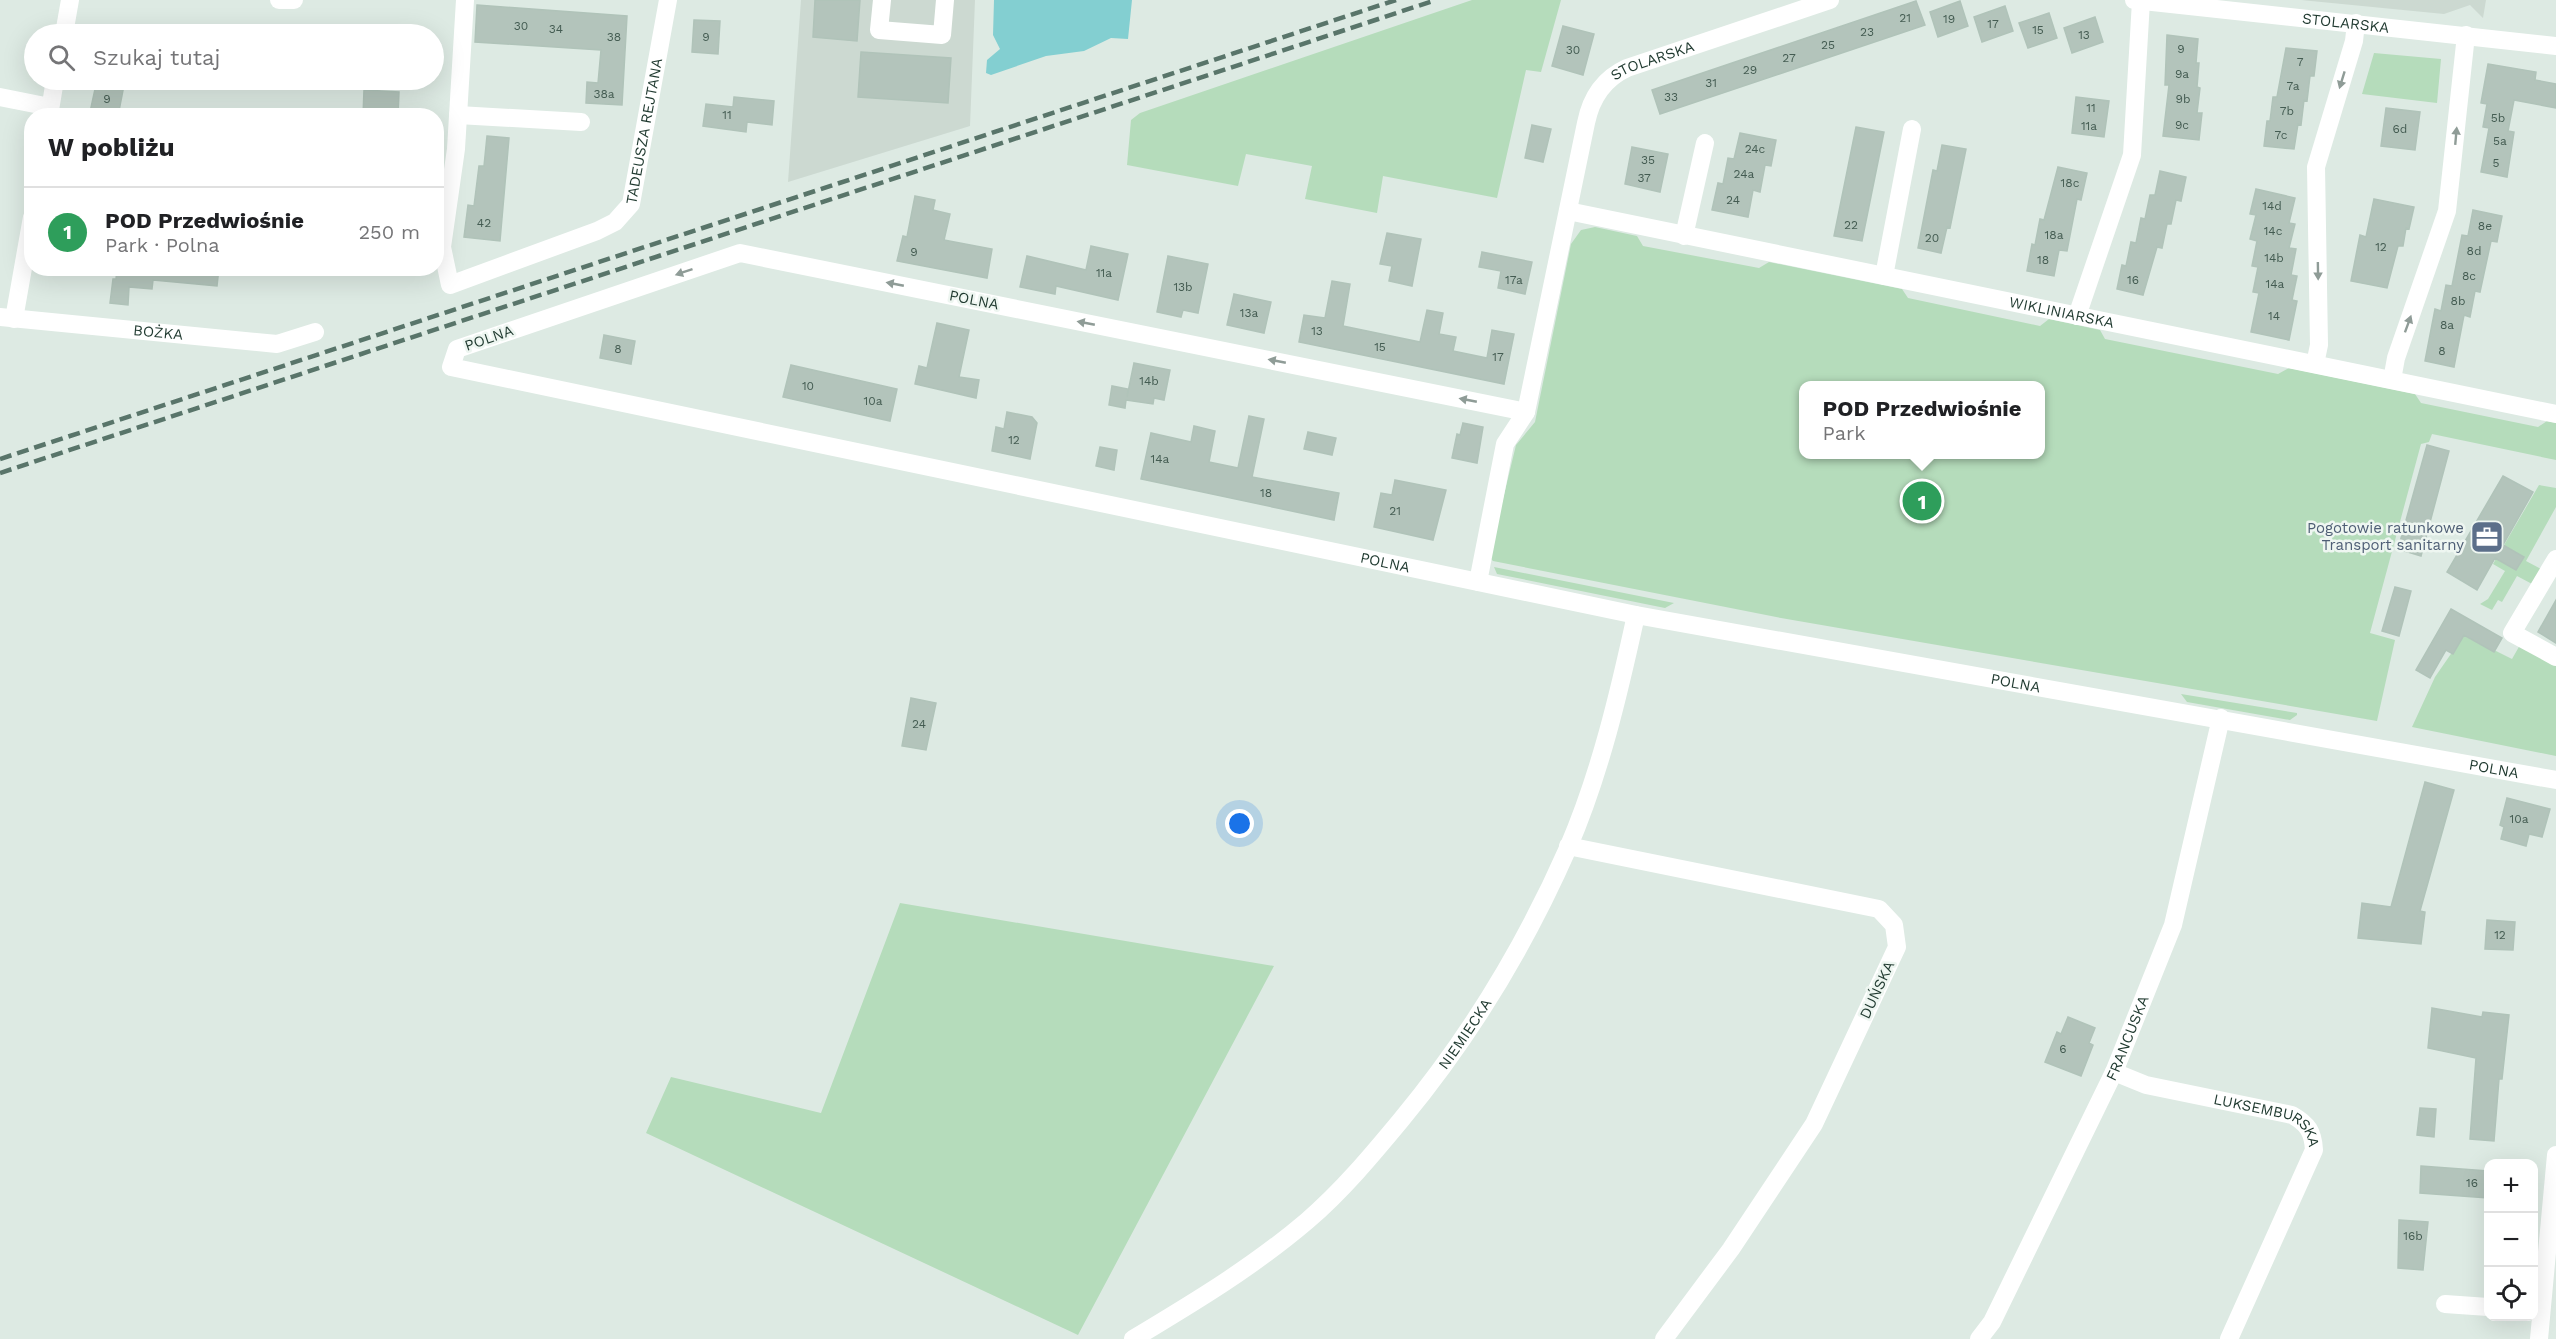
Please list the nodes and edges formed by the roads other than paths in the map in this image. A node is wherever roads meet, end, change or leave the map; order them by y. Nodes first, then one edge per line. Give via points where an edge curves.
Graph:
1 (70, 0) edge
2 (279, 0) edge
3 (294, 0) edge
4 (465, 0) edge
5 (668, 0) edge
6 (882, 0) edge
7 (945, 0) edge
8 (1830, 0) edge
9 (2134, 0) edge
10 (2141, 1) edge
11 (2356, 23) junction
12 (66, 24) edge
13 (2466, 35) junction
14 (2556, 46) edge
15 (53, 90) edge
16 (0, 97) edge
17 (38, 108) edge
18 (50, 108) edge
19 (458, 115) junction
20 (581, 122) dead end
21 (1912, 129) dead end
22 (1705, 142) dead end
23 (1568, 211) junction
24 (444, 231) edge
25 (1684, 236) junction
26 (24, 249) edge
27 (444, 257) edge
28 (1884, 276) junction
29 (2077, 316) junction
30 (7, 318) edge
31 (315, 333) dead end
32 (2315, 364) junction
33 (2392, 380) junction
34 (1526, 412) junction
35 (2556, 414) edge
36 (2556, 559) edge
37 (1478, 582) junction
38 (1636, 615) junction
39 (2556, 657) edge
40 (2222, 718) junction
41 (2556, 780) edge
42 (1568, 846) junction
43 (2114, 1072) junction
44 (2556, 1155) edge
45 (2445, 1304) dead end
46 (2484, 1307) edge
47 (2538, 1311) edge
48 (1133, 1339) edge
49 (1664, 1339) edge
50 (1979, 1339) edge
51 (2229, 1339) edge
52 (2540, 1339) edge

1 - 12 street
2 - 3 street
4 - 19 street
5 - 27 street, TADEUSZA REJTANA via 631,204 615,222 597,231 450,285
6 - 7 street via 879,30 942,35
8 - 23 street, STOLARSKA via 1617,73 1601,88 1589,110
9 - 10 street, STOLARSKA
10 - 11 street, STOLARSKA
10 - 29 street via 2133,155
11 - 13 street, STOLARSKA
11 -> 32 street via 2316,167 2319,345
13 - 14 street, STOLARSKA
33 -> 13 street via 2396,358 2447,211
15 - 18 street
16 - 17 street
19 - 20 street
19 - 24 street, TADEUSZA REJTANA
21 - 28 street
22 - 25 street
23 - 25 street, WIKLINIARSKA
23 - 34 street
25 - 28 street, WIKLINIARSKA
26 - 30 street
28 - 29 street, WIKLINIARSKA
29 - 32 street, WIKLINIARSKA
30 - 31 street, BOŻKA via 277,344
32 - 33 street, WIKLINIARSKA
33 - 35 street, WIKLINIARSKA
34 - 37 street via 1505,444
34 -> 37 street, POLNA via 740,253 457,349 451,367
36 - 39 street via 2512,633
37 - 38 street, POLNA
38 - 40 street, POLNA
38 - 42 street, NIEMIECKA via 1601,752
40 - 41 street, POLNA
40 - 43 street, FRANCUSKA via 2173,926
42 - 48 street, NIEMIECKA via 1525,937 1477,1019 1365,1163 1309,1220 1242,1273
42 - 49 street, DUŃSKA via 1880,909 1894,924 1897,947 1814,1124 1731,1249
43 - 50 street, FRANCUSKA via 1992,1322
43 - 51 street, LUKSEMBURSKA via 2146,1085 2292,1115 2305,1122 2313,1136 2314,1150
44 - 47 street
45 - 46 street
47 - 52 street

